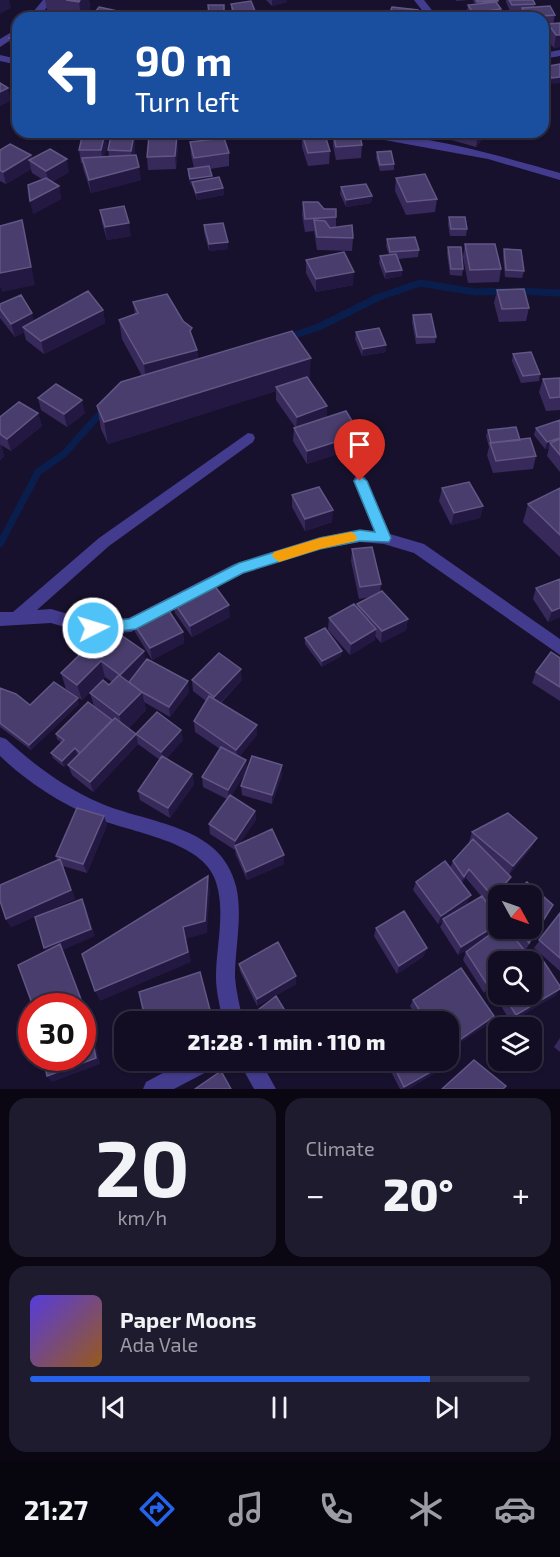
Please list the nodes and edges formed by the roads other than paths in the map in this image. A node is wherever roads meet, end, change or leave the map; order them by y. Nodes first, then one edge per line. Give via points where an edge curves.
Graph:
1 (48, 0) edge
2 (38, 12) edge
3 (390, 138) edge
4 (560, 177) edge
5 (248, 438) dead end
6 (360, 481) dead end
7 (384, 538) junction
8 (0, 618) edge
9 (17, 618) junction
10 (560, 648) edge
11 (0, 745) edge
12 (230, 1011) edge
13 (188, 1071) edge
14 (255, 1071) edge
15 (153, 1089) edge
16 (266, 1089) edge

1 - 2 street
3 - 4 street via 490,156
5 - 9 street via 104,542
6 - 7 street
7 - 9 street via 360,536 320,543 239,568 131,625 93,628 51,616
7 - 10 street via 419,548
8 - 9 street
11 - 12 street via 25,769 98,810 199,846 222,870 228,900 226,992
13 - 15 street
14 - 16 street

